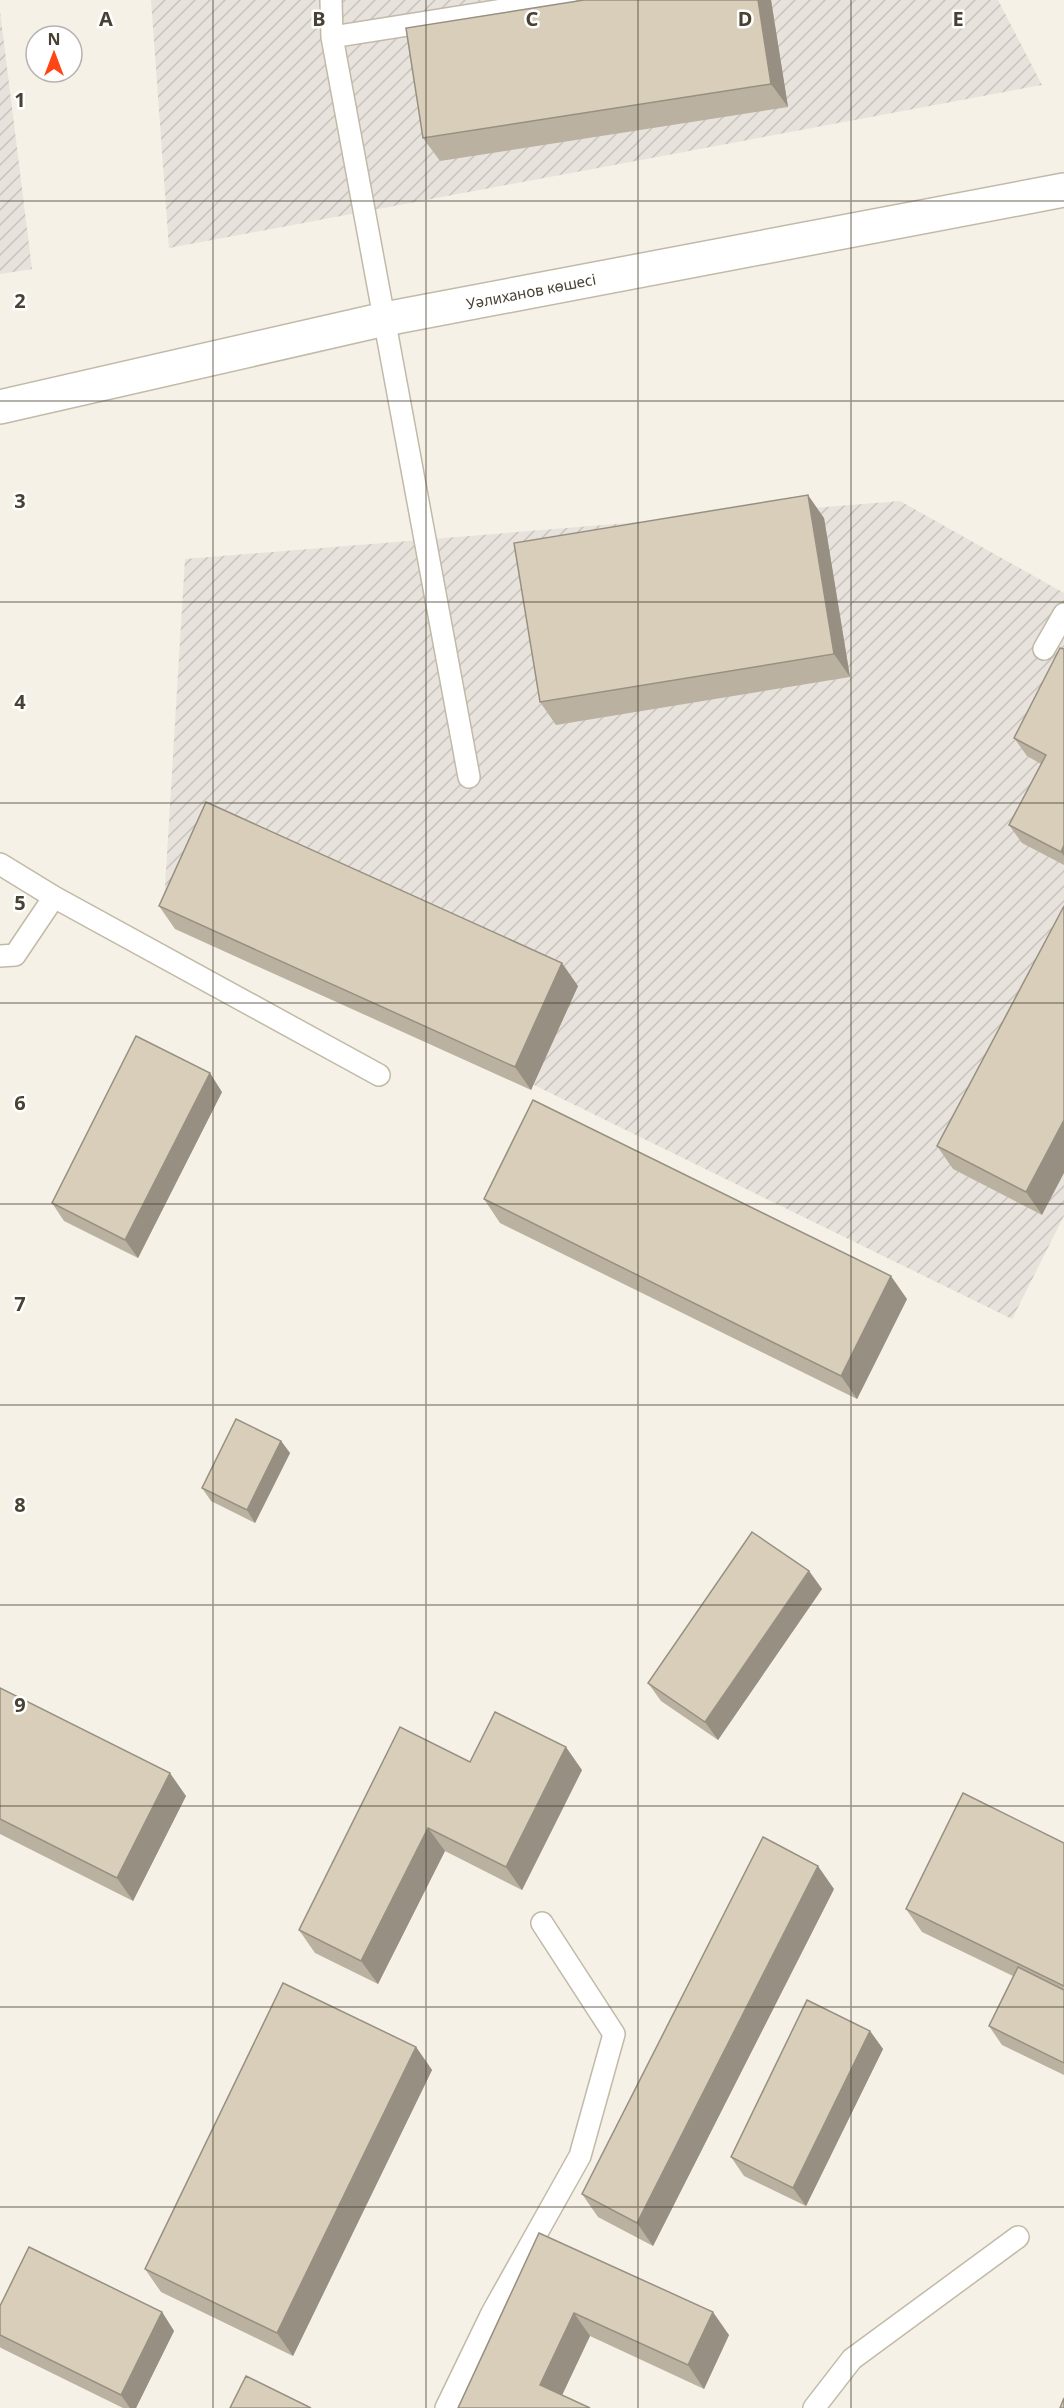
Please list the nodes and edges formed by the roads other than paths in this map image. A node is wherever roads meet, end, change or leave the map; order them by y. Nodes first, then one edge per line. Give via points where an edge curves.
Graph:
1 (331, 0) edge
2 (566, 0) edge
3 (332, 37) junction
4 (1064, 190) edge
5 (385, 319) junction
6 (0, 407) edge
7 (1064, 614) edge
8 (1044, 649) dead end
9 (469, 777) dead end
10 (0, 864) edge
11 (54, 897) junction
12 (0, 956) edge
13 (379, 1076) dead end
14 (542, 1923) dead end
15 (1018, 2237) dead end
16 (446, 2408) edge
17 (814, 2408) edge

1 - 3 lane
2 - 3 lane
3 - 5 lane
4 - 5 street, Уәлиханов көшесі
5 - 6 street, Уәлиханов көшесі
5 - 9 lane
7 - 8 lane
10 - 11 lane
11 - 12 lane via 15,955
11 - 13 lane
14 - 16 lane via 614,2034 580,2156 492,2313
15 - 17 lane via 852,2359

